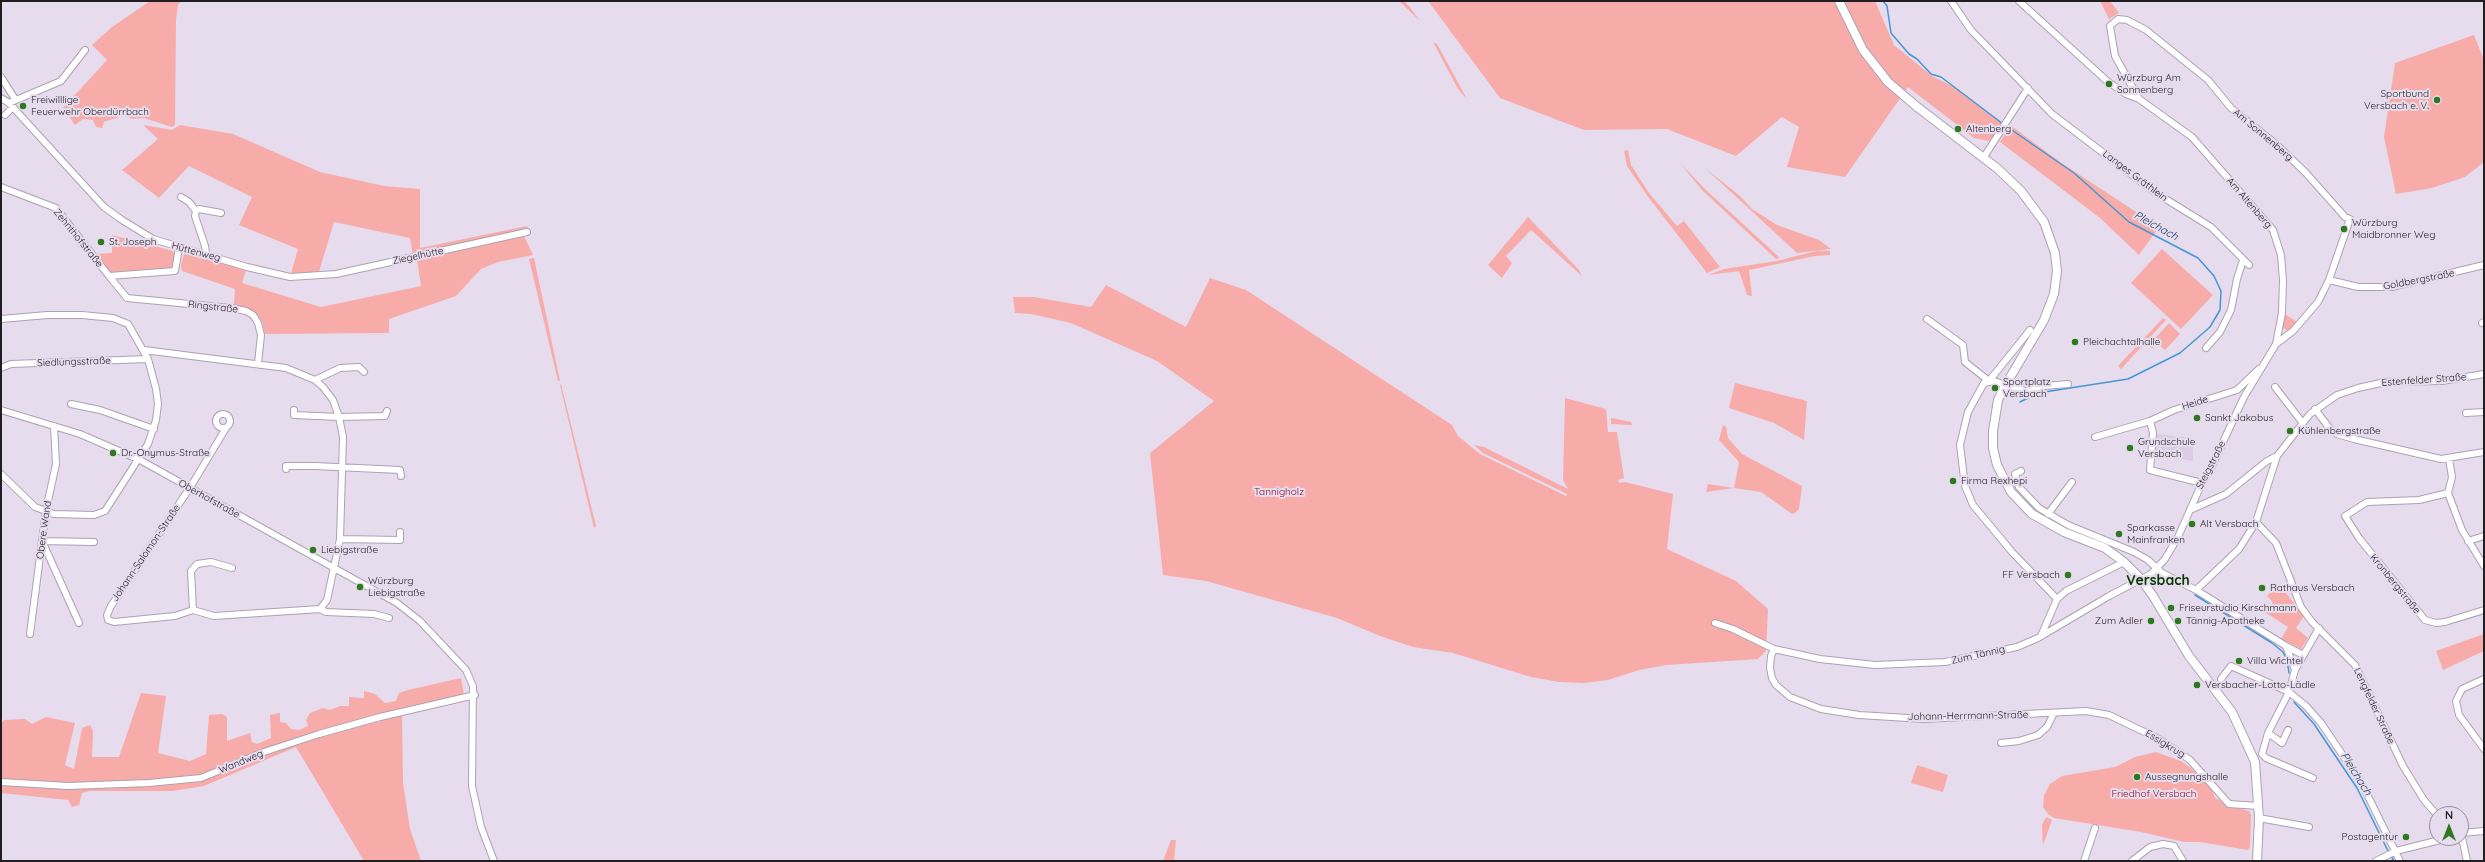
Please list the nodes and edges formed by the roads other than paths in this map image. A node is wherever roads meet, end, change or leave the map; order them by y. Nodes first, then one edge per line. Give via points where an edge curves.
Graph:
1 (1839, 1) edge
2 (1951, 1) edge
3 (2019, 1) edge
4 (2113, 22) joint
5 (85, 50) dead end
6 (1, 77) edge
7 (2028, 88) junction
8 (1, 98) edge
9 (15, 99) junction
10 (2139, 99) junction
11 (11, 105) junction
12 (5, 115) dead end
13 (1984, 157) junction
14 (2, 188) edge
15 (181, 197) dead end
16 (196, 212) junction
17 (221, 213) dead end
18 (527, 232) dead end
19 (179, 248) junction
20 (206, 254) junction
21 (2244, 260) junction
22 (2249, 264) dead end
23 (2484, 265) edge
24 (108, 276) junction
25 (308, 276) joint
26 (2329, 280) junction
27 (1, 319) edge
28 (1927, 319) dead end
29 (2032, 333) junction
30 (2276, 344) junction
31 (2206, 348) dead end
32 (144, 350) junction
33 (148, 359) junction
34 (2265, 362) junction
35 (258, 363) junction
36 (1, 368) edge
37 (364, 372) dead end
38 (2484, 374) edge
39 (315, 380) junction
40 (1989, 381) junction
41 (2068, 384) dead end
42 (2005, 386) junction
43 (2275, 388) dead end
44 (71, 404) dead end
45 (2315, 409) junction
46 (1, 410) edge
47 (294, 410) dead end
48 (387, 411) dead end
49 (2484, 412) edge
50 (2466, 413) dead end
51 (340, 416) junction
52 (2150, 421) junction
53 (2302, 422) junction
54 (54, 426) junction
55 (226, 428) dead end
56 (154, 429) junction
57 (2095, 437) dead end
58 (2484, 452) edge
59 (2277, 456) junction
60 (140, 460) junction
61 (2450, 460) junction
62 (343, 467) junction
63 (286, 470) dead end
64 (2022, 471) dead end
65 (1, 474) edge
66 (401, 476) dead end
67 (2072, 482) dead end
68 (2202, 483) junction
69 (190, 488) junction
70 (2448, 493) junction
71 (46, 510) junction
72 (2190, 510) junction
73 (2048, 514) junction
74 (2256, 522) junction
75 (400, 532) dead end
76 (2484, 536) edge
77 (340, 538) junction
78 (42, 541) junction
79 (2468, 541) junction
80 (94, 542) dead end
81 (2124, 562) junction
82 (2484, 566) edge
83 (334, 567) junction
84 (232, 568) dead end
85 (2157, 568) junction
86 (2141, 579) junction
87 (2196, 590) junction
88 (2057, 599) junction
89 (320, 609) junction
90 (193, 610) junction
91 (2484, 610) edge
92 (388, 618) dead end
93 (79, 623) dead end
94 (1715, 623) dead end
95 (2319, 628) junction
96 (30, 634) dead end
97 (2041, 636) junction
98 (2286, 646) junction
99 (1774, 649) junction
100 (2303, 655) junction
101 (2295, 670) junction
102 (2221, 679) dead end
103 (2484, 679) edge
104 (2289, 692) junction
105 (475, 695) junction
106 (2054, 713) junction
107 (2288, 730) dead end
108 (2268, 733) junction
109 (2001, 743) dead end
110 (2484, 748) edge
111 (2313, 778) dead end
112 (1, 782) edge
113 (2259, 806) junction
114 (2429, 806) edge
115 (2259, 818) junction
116 (2309, 827) dead end
117 (2095, 828) dead end
118 (2484, 831) edge
119 (2469, 832) edge
120 (2429, 843) edge
121 (2464, 846) edge
122 (2396, 851) junction
123 (494, 861) edge
124 (2084, 861) edge
125 (2132, 861) edge
126 (2183, 861) edge
127 (2257, 861) edge
128 (2376, 861) edge
129 (2400, 861) edge
130 (2467, 861) edge

1 - 13 main road via 1852,31 1876,68 1899,93
2 - 7 street, Langes Gräthlein via 1971,30
3 - 10 street, Am Altenberg via 2107,81 2126,94
4 - 10 street, Am Altenberg via 2110,34 2115,56
4 - 26 street, Am Sonnenberg via 2127,20 2146,30 2208,80 2231,108 2276,144 2345,217 2350,219
5 - 9 street via 61,81 34,94
6 - 9 street
7 - 13 street via 2007,125
7 - 21 street, Langes Gräthlein via 2069,128 2178,208 2211,227
8 - 11 street, Hüttenweg
9 - 11 street
10 - 30 street, Am Altenberg via 2192,137 2273,230 2281,255 2283,280 2282,313
11 - 12 street
11 - 19 street, Hüttenweg via 104,207 153,239
13 - 29 main road via 2031,203 2044,222 2053,245 2057,271 2054,294 2044,320
14 - 24 street, Zehnthofstraße via 56,208
15 - 16 street via 189,202
16 - 17 street via 199,209
16 - 20 street
18 - 25 street, Ziegelhütte via 336,274
19 - 20 street, Hüttenweg
19 - 24 street via 175,271
20 - 25 street, Hüttenweg via 290,276
21 - 22 street, Langes Gräthlein
21 - 31 street via 2231,310 2220,332
23 - 26 street, Goldbergstraße via 2392,287 2358,287
24 - 35 street, Ringstraße via 127,298 231,308 249,313 258,323 261,334
26 - 30 street via 2308,316
27 - 32 street via 47,315 113,318 128,324
28 - 40 street via 1963,345 1965,362
29 - 40 street
29 - 42 main road
30 - 34 street, Steigstraße
32 - 33 street
32 - 35 street
33 - 36 street, Siedlungsstraße via 11,364
33 - 56 street via 158,404
34 - 52 street, Heide via 2237,390 2174,410
34 - 68 street, Steigstraße via 2244,397
35 - 39 street via 286,368
37 - 39 street via 359,368 340,368
38 - 45 street, Estenfelder Straße via 2450,380 2374,384 2337,395
39 - 51 street via 333,400
40 - 42 street
40 - 88 street via 1979,389 1971,404 1962,432 1960,460 1966,491 1979,514
41 - 42 street via 2026,391
42 - 81 main road via 1994,416 1993,448 1997,465 2011,492 2026,509 2044,522 2105,548
43 - 53 street
44 - 56 street via 100,410
45 - 53 street, Estenfelder Straße
45 - 61 street via 2337,434
46 - 54 street, Oberhofstraße
47 - 51 street via 294,415
48 - 51 street via 385,416
49 - 50 street
51 - 62 street
52 - 57 street, Heide
52 - 68 street via 2153,433 2150,470
53 - 59 street, Estenfelder Straße
54 - 60 street, Oberhofstraße
54 - 71 street, Obere Wand via 56,464
55 - 69 street, Johann-Salomon-Straße
56 - 60 street
58 - 61 street
59 - 72 street, Estenfelder Straße via 2226,494
59 - 74 street
60 - 69 street, Oberhofstraße
60 - 71 street via 105,511 94,515 54,514
61 - 70 street via 2452,477
62 - 63 street via 286,466
62 - 66 street via 400,470
62 - 77 street
64 - 73 street via 2015,474 2019,487 2034,504
65 - 71 street via 35,507
67 - 73 street
68 - 72 street, Steigstraße
69 - 83 street, Oberhofstraße
69 - 90 street, Johann-Salomon-Straße via 107,615 108,620 175,616
70 - 79 street
70 - 91 street, Kronbergstraße via 2412,501 2368,502 2345,516 2359,538 2425,620 2445,622
71 - 78 street, Obere Wand
72 - 85 street, Steigstraße via 2171,551
73 - 85 street via 2134,552
74 - 87 street via 2239,549
74 - 95 street, Lengfelder Straße via 2276,543 2296,599
75 - 77 street via 400,540
76 - 79 street
77 - 83 street
78 - 80 street
78 - 93 street
78 - 96 street, Obere Wand
79 - 82 street
81 - 86 main road
81 - 88 street via 2066,591
83 - 89 street via 328,600
83 - 105 street, Oberhofstraße via 407,610 466,670
84 - 90 street via 211,562 197,564 191,571
85 - 86 street, Steigstraße
85 - 87 street
86 - 97 street, Zum Tännig
86 - 113 main road via 2189,656 2221,696 2242,729 2254,762
87 - 98 street
88 - 97 street
89 - 90 street via 214,616
89 - 92 street via 326,612 374,614
94 - 99 street, Zum Tännig via 1733,628
95 - 100 street
95 - 114 street, Lengfelder Straße via 2353,662 2403,766
97 - 99 street, Zum Tännig via 2017,647 1998,649 1963,659 1923,664 1875,665
98 - 100 street
98 - 101 street
99 - 106 street, Johann-Herrmann-Straße via 1771,656 1772,678 1782,691 1795,699 1827,710 1859,715 1924,719
100 - 101 street
101 - 104 street
102 - 104 street via 2231,666
103 - 110 street via 2462,689 2456,701 2459,715
104 - 108 street
104 - 122 street via 2314,714 2336,744 2369,796
105 - 112 street, Wandweg via 319,734 264,752 201,778 68,786
105 - 123 street via 472,786 481,828
106 - 109 street via 2047,727 2038,735
106 - 113 street, Essigkrug via 2086,711 2109,715 2134,726 2166,743 2190,760 2229,804
107 - 108 street via 2282,743
108 - 111 street via 2261,750 2266,758
113 - 115 main road
115 - 116 street
115 - 127 main road
117 - 124 street
118 - 119 street
120 - 122 street
121 - 130 street
122 - 128 street
122 - 129 street
125 - 126 street via 2150,847 2163,844 2174,846

